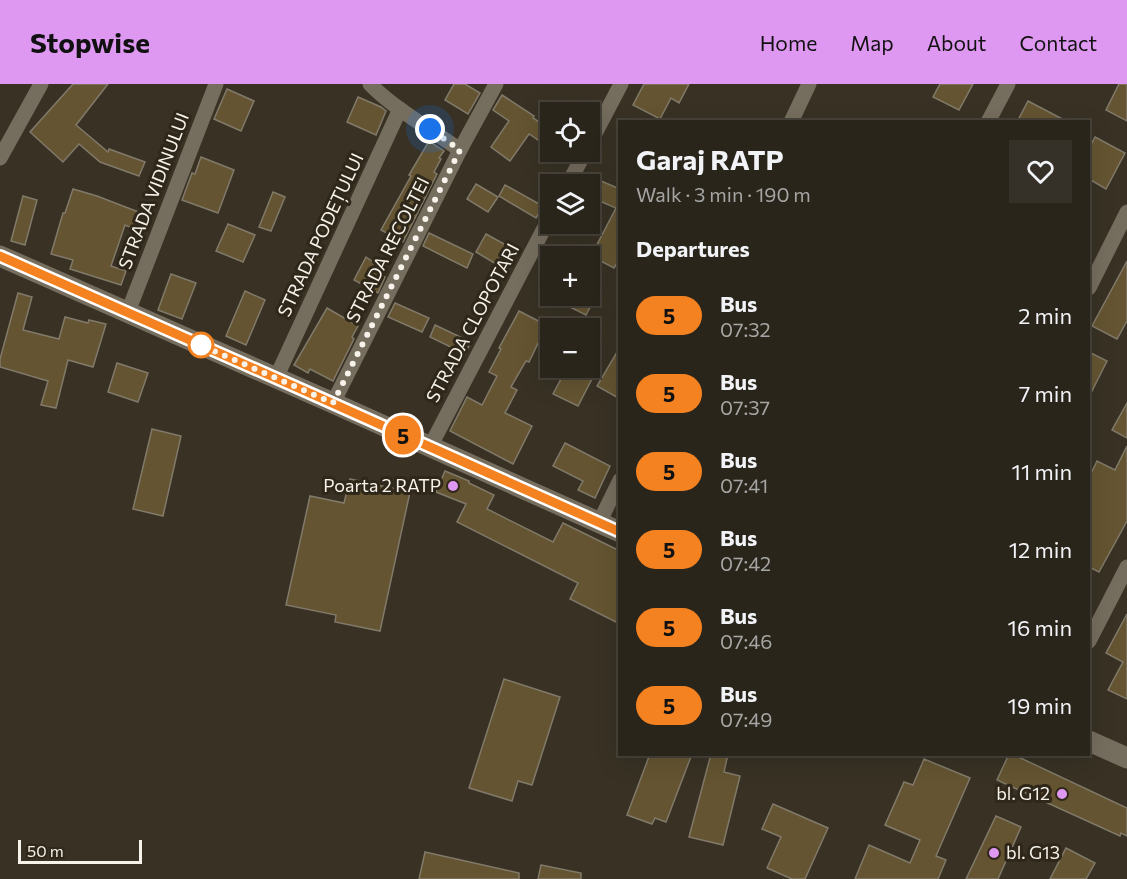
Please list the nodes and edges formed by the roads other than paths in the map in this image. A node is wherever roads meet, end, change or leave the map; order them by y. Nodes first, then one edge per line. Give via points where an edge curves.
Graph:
1 (41, 84) edge
2 (216, 84) edge
3 (370, 84) edge
4 (496, 84) edge
5 (621, 84) edge
6 (808, 84) edge
7 (1008, 84) edge
8 (400, 109) junction
9 (792, 120) edge
10 (989, 120) edge
11 (600, 124) edge
12 (460, 150) junction
13 (0, 158) edge
14 (1127, 212) edge
15 (542, 234) edge
16 (0, 256) edge
17 (1090, 286) edge
18 (128, 312) junction
19 (276, 378) junction
20 (333, 403) junction
21 (430, 447) junction
22 (618, 484) edge
23 (599, 523) junction
24 (618, 531) edge
25 (1127, 567) edge
26 (1090, 639) edge
27 (1090, 741) edge
28 (1127, 758) edge

1 - 13 street
2 - 18 street, STRADA VIDINULUI
3 - 8 street
4 - 12 street, STRADA RECOLTEI
5 - 11 street
6 - 9 street
7 - 10 street
8 - 12 street
8 - 19 street, STRADA PODEȚULUI
12 - 20 street, STRADA RECOLTEI
14 - 17 street
15 - 21 street, STRADA CLOPOTARI
16 - 18 main road
18 - 19 main road
19 - 20 main road
20 - 21 main road
21 - 23 main road
22 - 23 street
23 - 24 main road
25 - 26 street
27 - 28 main road

